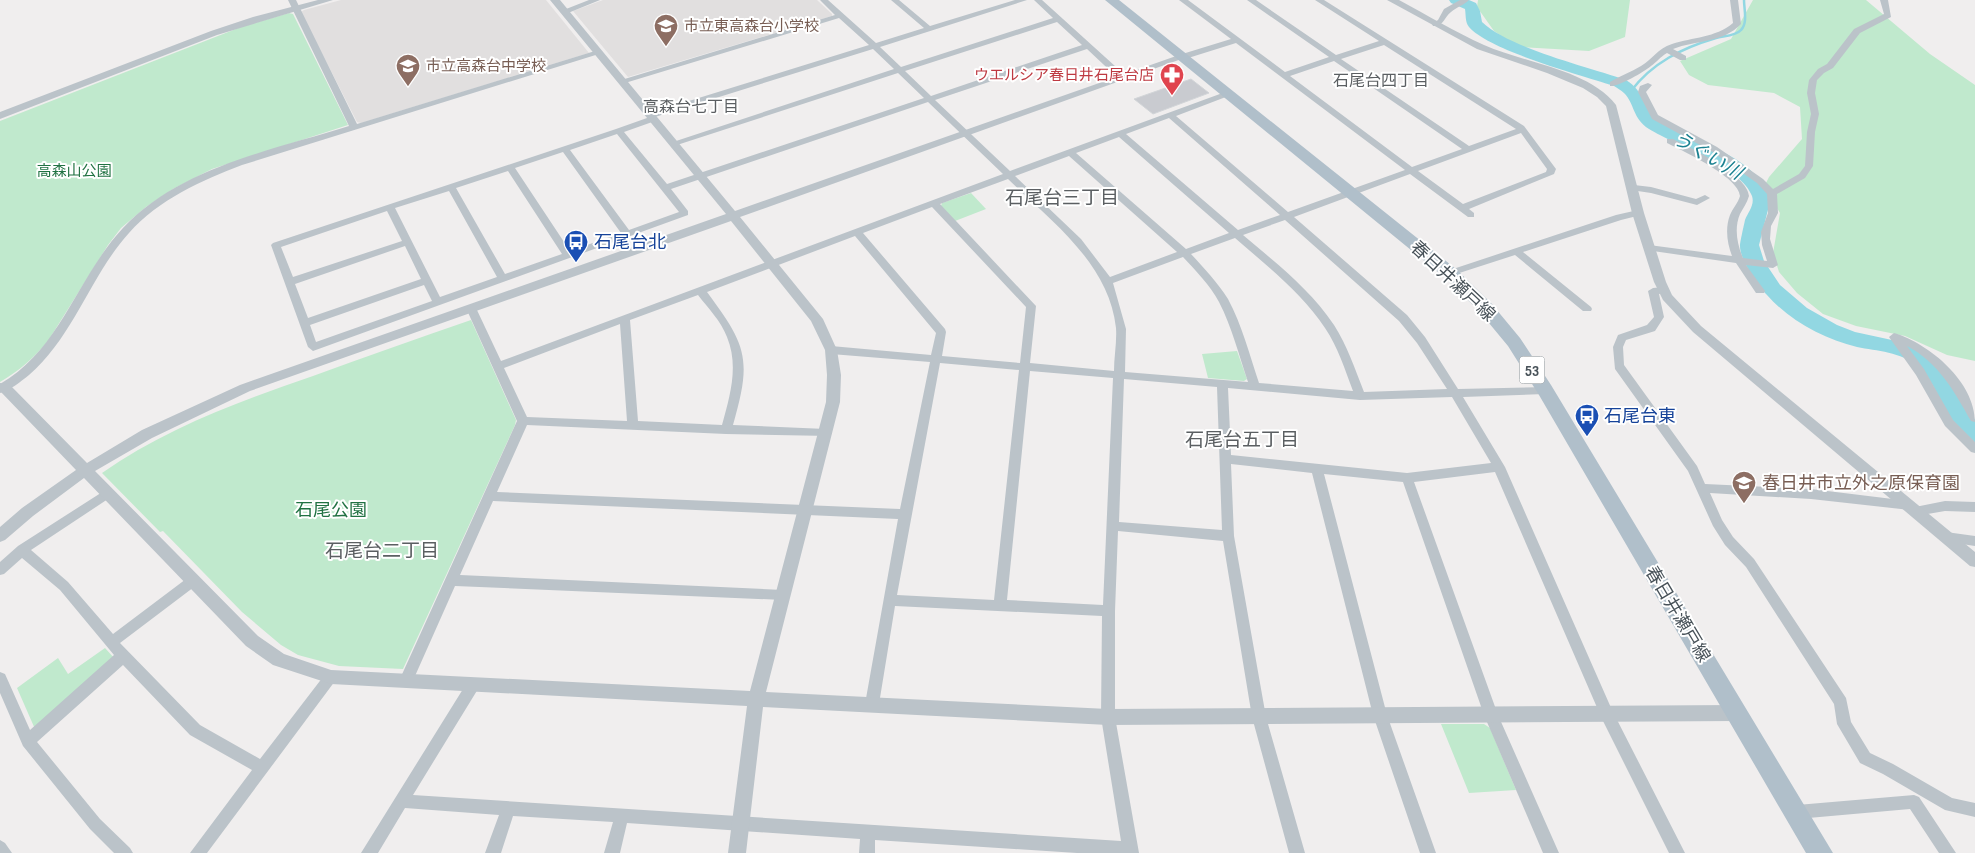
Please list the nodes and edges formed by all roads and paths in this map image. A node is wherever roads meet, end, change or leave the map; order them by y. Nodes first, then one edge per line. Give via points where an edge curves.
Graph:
1 (328, 0) edge
2 (555, 0) edge
3 (596, 0) edge
4 (824, 0) edge
5 (895, 0) edge
6 (1023, 0) edge
7 (1038, 0) edge
8 (1111, 0) edge
9 (1183, 0) edge
10 (1251, 0) edge
11 (1319, 0) edge
12 (1392, 0) edge
13 (1465, 0) edge
14 (1734, 0) edge
15 (1884, 0) edge
16 (294, 4) edge
17 (565, 11) junction
18 (842, 16) junction
19 (1058, 19) junction
20 (1436, 24) junction
21 (929, 29) junction
22 (1237, 40) junction
23 (1384, 42) junction
24 (874, 46) junction
25 (1087, 46) junction
26 (1667, 50) junction
27 (598, 53) junction
28 (1182, 57) junction
29 (1335, 58) junction
30 (1683, 58) dead end
31 (899, 70) junction
32 (1284, 75) junction
33 (1123, 78) junction
34 (622, 81) junction
35 (1613, 84) dead end
36 (1648, 85) dead end
37 (1228, 93) junction
38 (929, 99) junction
39 (1170, 115) junction
40 (0, 116) edge
41 (651, 117) junction
42 (354, 128) junction
43 (1521, 128) junction
44 (619, 131) junction
45 (966, 134) junction
46 (1121, 134) junction
47 (1670, 141) dead end
48 (674, 142) junction
49 (565, 149) junction
50 (1469, 150) junction
51 (1070, 152) junction
52 (1739, 165) junction
53 (510, 167) junction
54 (1412, 171) junction
55 (1722, 171) junction
56 (1008, 176) junction
57 (701, 177) junction
58 (451, 187) junction
59 (665, 188) junction
60 (1634, 188) junction
61 (1352, 192) junction
62 (1772, 193) junction
63 (1705, 198) dead end
64 (934, 203) junction
65 (390, 207) junction
66 (1462, 208) junction
67 (1638, 213) junction
68 (1286, 215) junction
69 (1471, 215) dead end
70 (733, 217) junction
71 (857, 232) junction
72 (627, 234) junction
73 (1236, 234) junction
74 (408, 242) junction
75 (1649, 248) junction
76 (1516, 251) junction
77 (1184, 253) junction
78 (568, 256) junction
79 (1740, 262) junction
80 (773, 264) junction
81 (1450, 273) junction
82 (503, 278) junction
83 (427, 280) junction
84 (1108, 281) junction
85 (290, 282) junction
86 (1664, 290) junction
87 (701, 291) junction
88 (1760, 291) dead end
89 (438, 303) junction
90 (471, 308) junction
91 (1587, 309) dead end
92 (625, 319) junction
93 (304, 323) junction
94 (831, 350) junction
95 (935, 359) junction
96 (498, 366) junction
97 (1025, 368) junction
98 (1120, 376) junction
99 (1222, 384) junction
100 (1255, 387) junction
101 (2, 388) edge
102 (1545, 390) junction
103 (1456, 393) junction
104 (1360, 396) junction
105 (1975, 418) edge
106 (523, 421) junction
107 (632, 426) junction
108 (726, 430) junction
109 (826, 433) junction
110 (1975, 449) edge
111 (1224, 459) junction
112 (1499, 467) junction
113 (1317, 469) junction
114 (84, 470) junction
115 (1408, 478) junction
116 (1701, 488) junction
117 (107, 494) junction
118 (490, 496) junction
119 (1975, 507) edge
120 (806, 509) junction
121 (1913, 509) junction
122 (905, 514) junction
123 (1113, 526) junction
124 (0, 536) edge
125 (1228, 536) junction
126 (1946, 537) junction
127 (1975, 541) edge
128 (22, 550) junction
129 (1975, 561) edge
130 (0, 570) edge
131 (194, 580) junction
132 (452, 580) junction
133 (783, 595) junction
134 (889, 600) junction
135 (1000, 605) junction
136 (1109, 611) junction
137 (112, 642) junction
138 (123, 656) junction
139 (331, 677) junction
140 (0, 678) edge
141 (406, 681) junction
142 (473, 685) junction
143 (756, 698) junction
144 (872, 704) junction
145 (1737, 713) junction
146 (1607, 714) junction
147 (1380, 715) junction
148 (1491, 715) junction
149 (1108, 717) junction
150 (1259, 717) junction
151 (28, 741) junction
152 (263, 768) junction
153 (402, 801) junction
154 (508, 809) junction
155 (1975, 810) edge
156 (1796, 812) junction
157 (622, 816) junction
158 (741, 823) junction
159 (868, 833) junction
160 (996, 847) edge
161 (0, 848) edge
162 (1130, 851) edge
163 (4, 853) edge
164 (125, 853) edge
165 (198, 853) edge
166 (369, 853) edge
167 (493, 853) edge
168 (612, 853) edge
169 (737, 853) edge
170 (867, 853) edge
171 (1297, 853) edge
172 (1428, 853) edge
173 (1551, 853) edge
174 (1677, 853) edge
175 (1820, 853) edge
176 (1948, 853) edge

1 - 16 street
2 - 17 street
3 - 17 street
4 - 18 street
5 - 21 street
6 - 21 street
7 - 19 street
8 - 28 main road, 春日井瀬戸線 / 53
9 - 22 street
10 - 29 street
11 - 23 street
12 - 20 street
13 - 20 street via 1447,11
14 - 26 street via 1737,24 1730,30
15 - 62 street via 1888,15 1857,31 1830,66 1813,80 1811,93 1815,114 1809,166 1802,176
16 - 40 street
16 - 42 street
17 - 27 street
18 - 24 street
18 - 34 street
19 - 25 street
19 - 31 street
20 - 60 street via 1481,47 1582,84 1604,97 1611,105
21 - 24 street
22 - 28 street
22 - 32 street
23 - 29 street
23 - 43 street
24 - 31 street
24 - 41 street
25 - 33 street
25 - 38 street
26 - 30 street
26 - 35 street
27 - 34 street
27 - 42 street
28 - 33 street
28 - 37 main road, 春日井瀬戸線 / 53
29 - 32 street
29 - 50 street
31 - 38 street
31 - 48 street
32 - 54 street
33 - 45 street
34 - 41 street
36 - 52 street via 1642,92 1655,117
37 - 39 street
37 - 61 main road, 春日井瀬戸線 / 53
38 - 45 street
38 - 57 street
39 - 46 street
39 - 68 street
41 - 44 street
41 - 48 street
42 - 101 street via 238,163 168,195 145,212 114,245 54,341 34,365
43 - 50 street
43 - 66 street via 1552,169 1550,174
44 - 49 street
44 - 59 street
45 - 56 street
45 - 70 street
46 - 51 street
46 - 73 street
47 - 55 street
48 - 57 street
49 - 53 street
49 - 72 street
50 - 54 street
51 - 56 street
51 - 77 street
52 - 55 street
52 - 62 street
53 - 58 street
53 - 78 street
54 - 61 street
54 - 66 street
55 - 79 street via 1744,191 1745,198 1733,226 1734,248
56 - 64 street
56 - 84 street via 1078,241
57 - 59 street
57 - 70 street
58 - 65 street
58 - 82 street
59 - 72 street via 684,213
60 - 63 street via 1697,202
60 - 67 street
61 - 68 street
61 - 81 main road, 春日井瀬戸線 / 53
62 - 79 street via 1773,213 1767,221 1764,242 1773,265
64 - 71 street
64 - 97 street via 1031,306
65 - 74 street
65 - 85 street via 276,245
66 - 69 street
67 - 75 street
67 - 76 street
68 - 73 street
68 - 103 street via 1403,318
70 - 80 street
70 - 90 street
71 - 80 street
71 - 95 street via 941,332
72 - 78 street
73 - 77 street
73 - 104 street via 1317,308 1343,352
74 - 83 street
74 - 85 street
75 - 79 street
75 - 86 street
76 - 81 street
76 - 91 street
77 - 84 street
77 - 100 street via 1223,300
78 - 82 street
79 - 88 street
80 - 87 street
80 - 94 street via 817,319
81 - 102 main road, 春日井瀬戸線 / 53 via 1485,307 1514,342
82 - 89 street
83 - 89 street
83 - 93 street
84 - 98 street via 1121,329
85 - 93 street
86 - 116 street via 1653,291 1659,317 1651,328 1622,338 1618,348 1619,366 1693,469
86 - 121 street via 1697,329
87 - 92 street
87 - 108 street via 732,335 739,359 738,384
89 - 93 street via 313,347
90 - 96 street
90 - 114 street via 245,388 187,413
92 - 96 street
92 - 107 street
94 - 95 street
94 - 109 street via 833,402
95 - 97 street
95 - 122 street
96 - 106 street
97 - 98 street
97 - 135 street
98 - 99 street
98 - 123 street
99 - 100 street
99 - 111 street
100 - 104 street
101 - 114 street
102 - 103 street
102 - 145 main road, 春日井瀬戸線 / 53
103 - 104 street
103 - 112 street
105 - 110 street via 1943,366 1928,354 1894,337 1920,372 1949,423
106 - 107 street
106 - 118 street
107 - 108 street
108 - 109 street
109 - 120 street
111 - 113 street
111 - 125 street
112 - 115 street
112 - 146 street
113 - 115 street
113 - 147 street
114 - 117 street
114 - 124 street
115 - 148 street
116 - 121 street via 1811,494
116 - 155 street via 1717,523 1750,563 1841,702 1844,724 1865,758 1950,805
117 - 128 street
117 - 131 street
118 - 120 street
118 - 132 street
119 - 121 street via 1953,505
120 - 122 street
120 - 133 street
121 - 126 street
122 - 134 street
123 - 125 street
123 - 136 street
125 - 150 street
126 - 127 street
126 - 129 street
128 - 130 street
128 - 137 street via 64,586
131 - 137 street
131 - 139 street via 252,640 279,660
132 - 133 street
132 - 141 street
133 - 143 street
134 - 135 street
134 - 144 street
135 - 136 street
136 - 149 street
137 - 138 street
138 - 151 street
138 - 152 street via 194,730
139 - 141 street
139 - 152 street
140 - 151 street
141 - 142 street
142 - 143 street
142 - 153 street
143 - 144 street
143 - 158 street
144 - 149 street
145 - 146 street
145 - 156 main road, 春日井瀬戸線 / 53
146 - 148 street
146 - 174 street
147 - 148 street
147 - 150 street
147 - 172 street
148 - 173 street
149 - 150 street
149 - 162 street
150 - 171 street
151 - 164 street via 95,824
152 - 165 street
153 - 154 street
153 - 166 street
154 - 157 street
154 - 167 street
156 - 175 main road, 春日井瀬戸線 / 53
156 - 176 street via 1914,802
157 - 158 street
157 - 168 street
158 - 159 street
158 - 169 street
159 - 160 street
159 - 170 street
160 - 162 street
161 - 163 street

